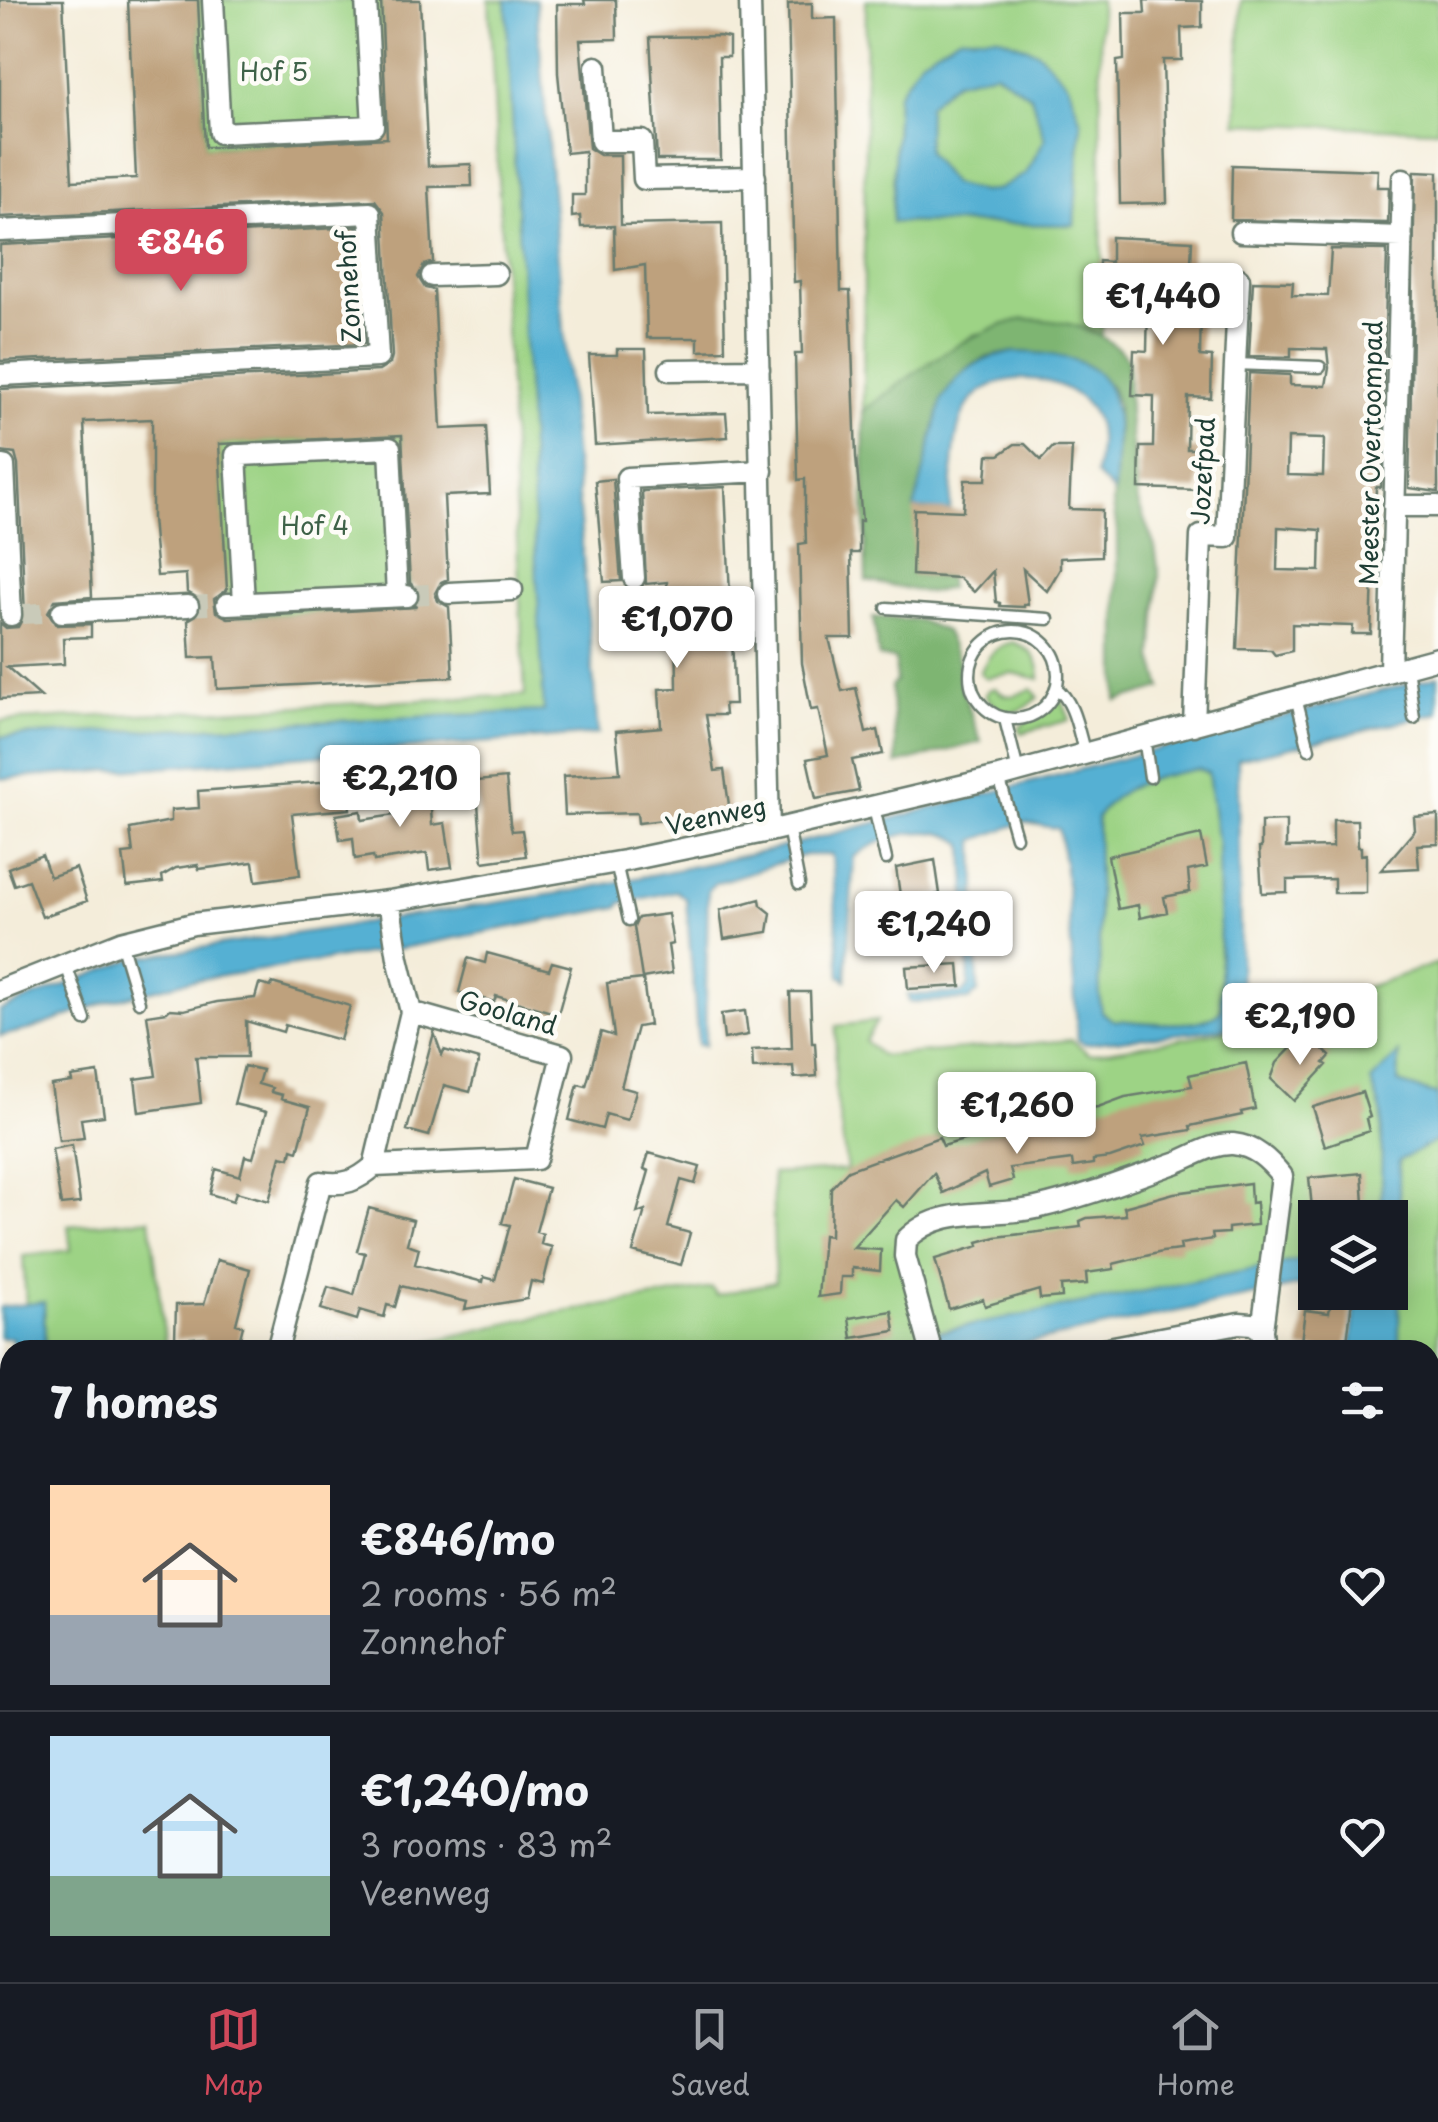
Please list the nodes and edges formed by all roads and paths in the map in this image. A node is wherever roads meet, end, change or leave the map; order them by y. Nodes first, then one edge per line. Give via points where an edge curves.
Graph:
1 (213, 0) edge
2 (366, 0) edge
3 (750, 0) edge
4 (596, 67) dead end
5 (755, 177) junction
6 (1403, 179) dead end
7 (0, 232) edge
8 (1241, 232) dead end
9 (1402, 236) junction
10 (496, 274) dead end
11 (432, 276) dead end
12 (1214, 277) dead end
13 (1234, 364) junction
14 (1320, 366) dead end
15 (760, 369) junction
16 (670, 370) dead end
17 (0, 375) edge
18 (0, 466) edge
19 (762, 472) junction
20 (1394, 506) junction
21 (1438, 506) edge
22 (634, 578) dead end
23 (512, 590) dead end
24 (448, 594) tunnel mouth
25 (403, 596) joint
26 (188, 606) tunnel mouth
27 (887, 608) dead end
28 (62, 612) tunnel mouth
29 (11, 615) edge
30 (1011, 616) junction
31 (1048, 619) dead end
32 (1012, 631) junction
33 (1438, 658) edge
34 (1398, 668) junction
35 (1056, 688) junction
36 (1296, 696) junction
37 (1414, 718) dead end
38 (1005, 719) junction
39 (1194, 724) junction
40 (1144, 738) junction
41 (1310, 748) dead end
42 (1085, 754) junction
43 (1008, 774) junction
44 (1150, 777) dead end
45 (874, 808) junction
46 (778, 829) junction
47 (1016, 837) dead end
48 (886, 859) dead end
49 (616, 862) junction
50 (799, 884) dead end
51 (390, 907) junction
52 (628, 920) dead end
53 (121, 942) junction
54 (66, 964) junction
55 (0, 990) edge
56 (139, 1002) dead end
57 (412, 1012) junction
58 (84, 1020) dead end
59 (374, 1166) junction
60 (279, 1340) edge
61 (928, 1340) edge
62 (1148, 1340) edge
63 (1263, 1340) edge

1 - 2 street via 220,133 373,126
3 - 5 street
4 - 5 street via 601,141 642,141 644,179
5 - 15 street
6 - 9 street, Meester Overtoompad
7 - 17 street, Zonnehof via 106,218 370,214 378,357 114,380
8 - 9 street
9 - 20 street, Meester Overtoompad
10 - 11 street
12 - 13 street, Jozefpad via 1239,279
13 - 14 lane
13 - 39 street, Jozefpad via 1226,538 1201,536
15 - 16 street
15 - 19 street
18 - 29 street
19 - 22 street via 627,478
19 - 46 street
20 - 21 street
20 - 34 street, Meester Overtoompad
23 - 24 street
25 - 25 street via 390,448 236,455 235,604
26 - 28 street
27 - 30 lane
30 - 31 lane
30 - 32 lane
32 - 35 lane via 1050,650
32 - 38 lane via 985,642 971,668 975,696
33 - 34 street, Veenweg
34 - 36 street, Veenweg
34 - 37 lane
35 - 38 lane via 1036,714
35 - 42 lane via 1070,706
36 - 39 street, Veenweg
36 - 41 lane
38 - 43 lane
39 - 40 street, Veenweg
40 - 42 street, Veenweg
40 - 44 lane
42 - 43 street, Veenweg
43 - 45 street, Veenweg
43 - 47 lane
45 - 46 street, Veenweg
45 - 48 lane
46 - 49 street, Veenweg
46 - 50 lane
49 - 51 street, Veenweg
49 - 52 lane
51 - 53 street, Veenweg via 193,924
51 - 57 street
53 - 54 street, Veenweg
53 - 56 lane
54 - 55 street, Veenweg
54 - 58 lane
57 - 59 street
57 - 59 street, Gooland via 562,1055 536,1159
59 - 60 street, Gooland via 358,1180 321,1182
61 - 63 street via 905,1256 906,1240 920,1226 942,1216 1034,1208 1229,1144 1268,1158 1282,1176
62 - 63 street via 1239,1322 1252,1324

